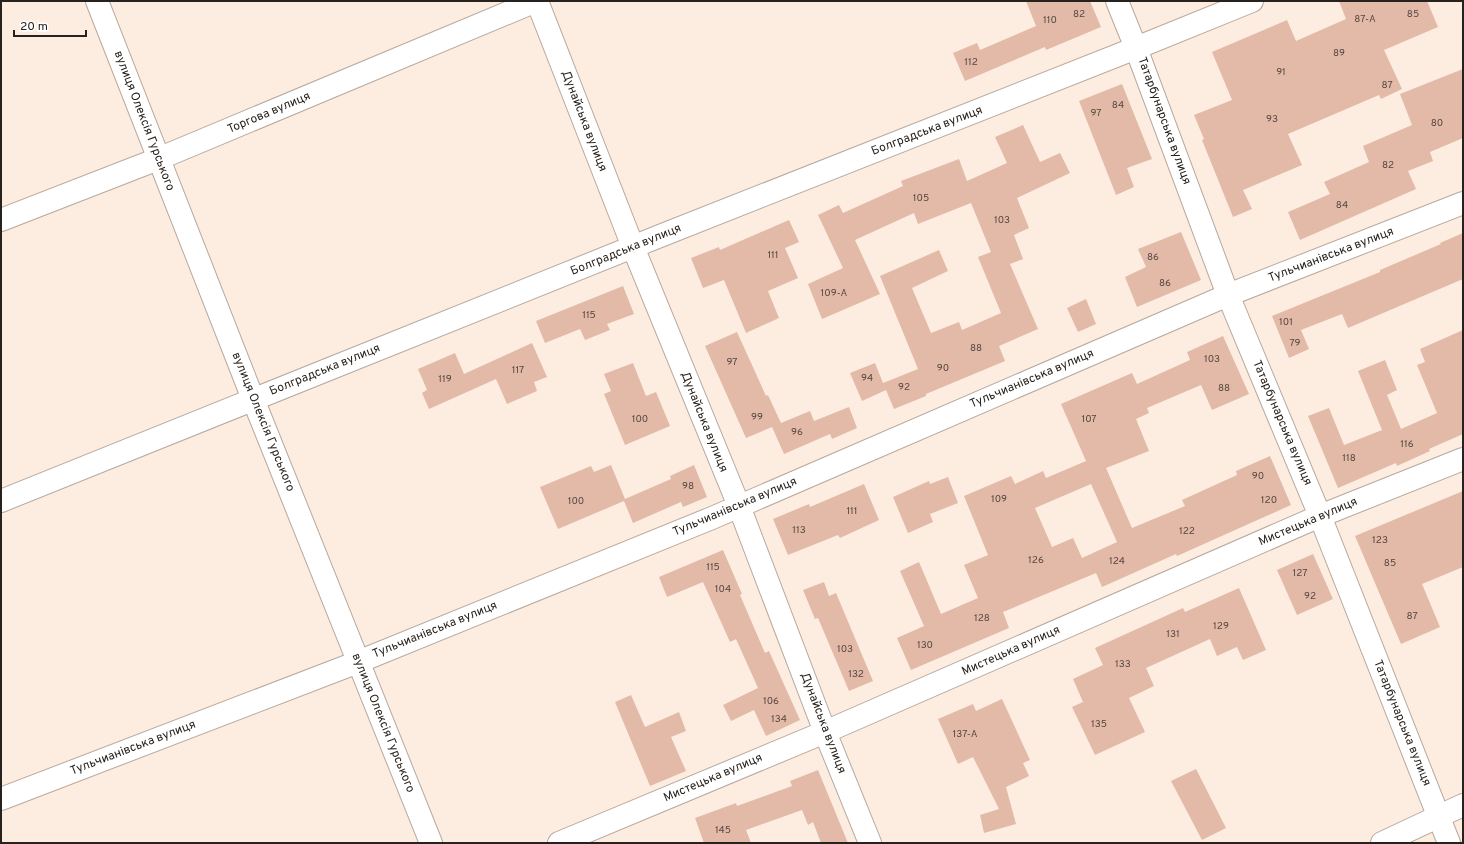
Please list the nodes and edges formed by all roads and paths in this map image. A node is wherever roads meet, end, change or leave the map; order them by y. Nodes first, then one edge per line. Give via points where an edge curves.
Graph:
1 (97, 1) edge
2 (537, 1) edge
3 (1118, 1) edge
4 (1252, 1) edge
5 (1136, 48) junction
6 (158, 159) junction
7 (1463, 203) edge
8 (1, 220) edge
9 (633, 247) junction
10 (1228, 295) junction
11 (253, 400) junction
12 (1463, 459) edge
13 (1, 501) edge
14 (739, 506) junction
15 (1320, 516) junction
16 (358, 662) junction
17 (825, 732) junction
18 (1, 799) edge
19 (1463, 806) edge
20 (1439, 816) junction
21 (431, 843) edge
22 (559, 843) edge
23 (870, 843) edge
24 (1382, 843) edge
25 (1449, 843) edge

1 - 6 street, вулиця Олексія Гурського
2 - 6 street, Торгова вулиця
2 - 9 street, Дунайська вулиця
3 - 5 street, Татарбунарська вулиця
4 - 5 street, Болградська вулиця
5 - 9 street, Болградська вулиця
5 - 10 street, Татарбунарська вулиця
6 - 8 street, Торгова вулиця
6 - 11 street, вулиця Олексія Гурського
7 - 10 street, Тульчианівська вулиця
9 - 11 street, Болградська вулиця
9 - 14 street, Дунайська вулиця
10 - 14 street, Тульчианівська вулиця
10 - 15 street, Татарбунарська вулиця
11 - 13 street, Болградська вулиця
11 - 16 street, вулиця Олексія Гурського
12 - 15 street, Мистецька вулиця
14 - 16 street, Тульчианівська вулиця
14 - 17 street, Дунайська вулиця
15 - 17 street, Мистецька вулиця
15 - 20 street, Татарбунарська вулиця
16 - 18 street, Тульчианівська вулиця
16 - 21 street, вулиця Олексія Гурського
17 - 22 street, Мистецька вулиця
17 - 23 street, Дунайська вулиця
19 - 20 street
20 - 24 street
20 - 25 street, Татарбунарська вулиця

